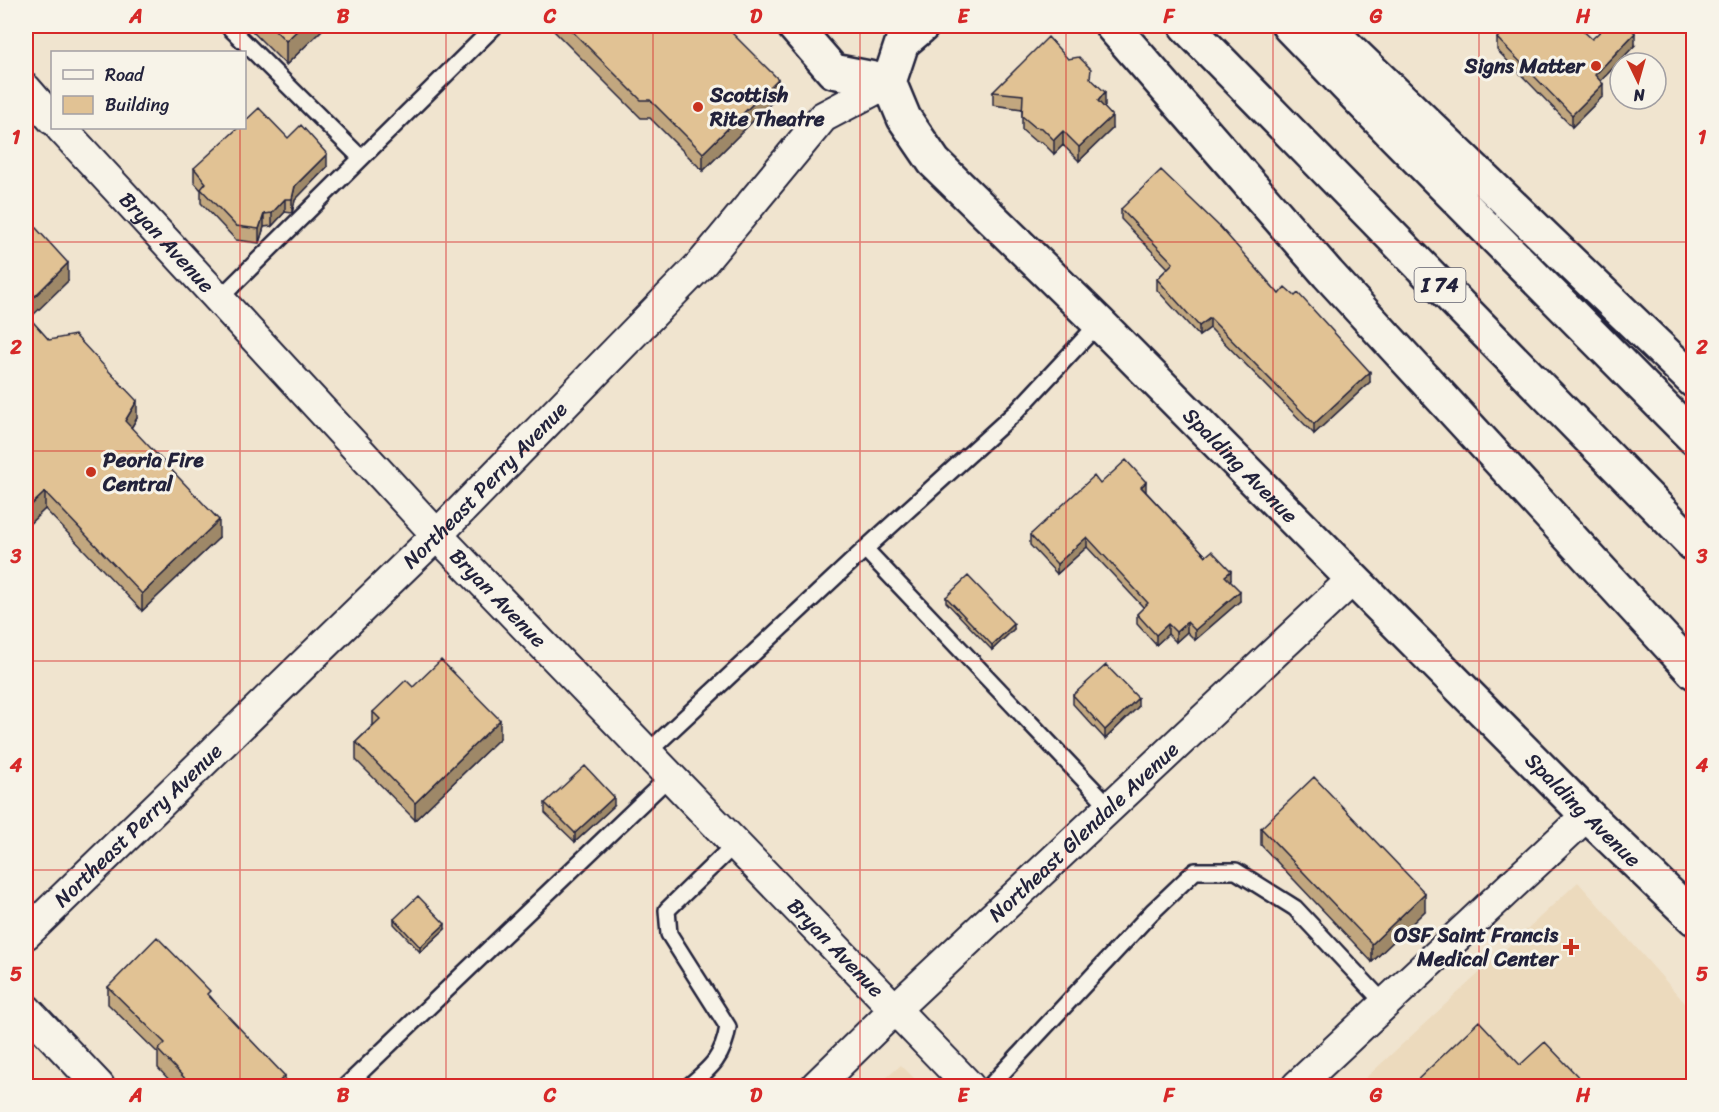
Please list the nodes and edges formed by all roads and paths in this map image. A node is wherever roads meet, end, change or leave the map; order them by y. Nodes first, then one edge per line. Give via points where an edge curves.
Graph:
1 (228, 26) edge
2 (495, 26) edge
3 (794, 26) edge
4 (922, 26) edge
5 (1112, 26) edge
6 (1186, 26) edge
7 (1289, 26) edge
8 (1325, 26) edge
9 (890, 82) junction
10 (26, 89) edge
11 (51, 117) edge
12 (62, 129) edge
13 (361, 158) junction
14 (219, 299) junction
15 (1099, 322) junction
16 (1694, 381) edge
17 (1694, 438) edge
18 (437, 535) junction
19 (1694, 545) edge
20 (865, 549) junction
21 (1353, 579) junction
22 (1694, 672) edge
23 (648, 753) junction
24 (670, 776) junction
25 (1110, 807) junction
26 (1587, 815) junction
27 (735, 844) junction
28 (1694, 918) edge
29 (26, 934) edge
30 (1385, 1004) junction
31 (26, 1009) edge
32 (895, 1009) junction
33 (99, 1086) edge
34 (346, 1086) edge
35 (689, 1086) edge
36 (816, 1086) edge
37 (969, 1086) edge
38 (990, 1086) edge
39 (1297, 1086) edge

1 - 13 lane
2 - 13 lane
3 - 9 main road via 833,71
4 - 9 main road via 902,44
5 - 22 main road via 1328,274
6 - 19 main road, I 74
7 - 17 main road
8 - 16 main road
9 - 15 main road, Spalding Avenue via 904,118 934,162
9 - 18 street, Northeast Perry Avenue via 823,117 704,261
10 - 11 street
12 - 14 street, Bryan Avenue
13 - 14 lane
14 - 18 street, Bryan Avenue
15 - 20 lane via 1017,411
15 - 21 main road, Spalding Avenue
18 - 23 street, Bryan Avenue
18 - 29 street, Northeast Perry Avenue
20 - 23 lane
20 - 25 lane
21 - 25 street, Northeast Glendale Avenue
21 - 26 main road, Spalding Avenue
23 - 24 street, Bryan Avenue
24 - 27 street, Bryan Avenue
24 - 34 lane
25 - 32 street, Northeast Glendale Avenue
26 - 28 main road, Spalding Avenue
26 - 30 street
27 - 32 street, Bryan Avenue
27 - 35 lane via 667,910 669,934 728,1027 724,1050
30 - 38 lane via 1295,908 1236,871 1195,871
30 - 39 street
31 - 33 street
32 - 36 street, Northeast Glendale Avenue
32 - 37 street, Bryan Avenue

